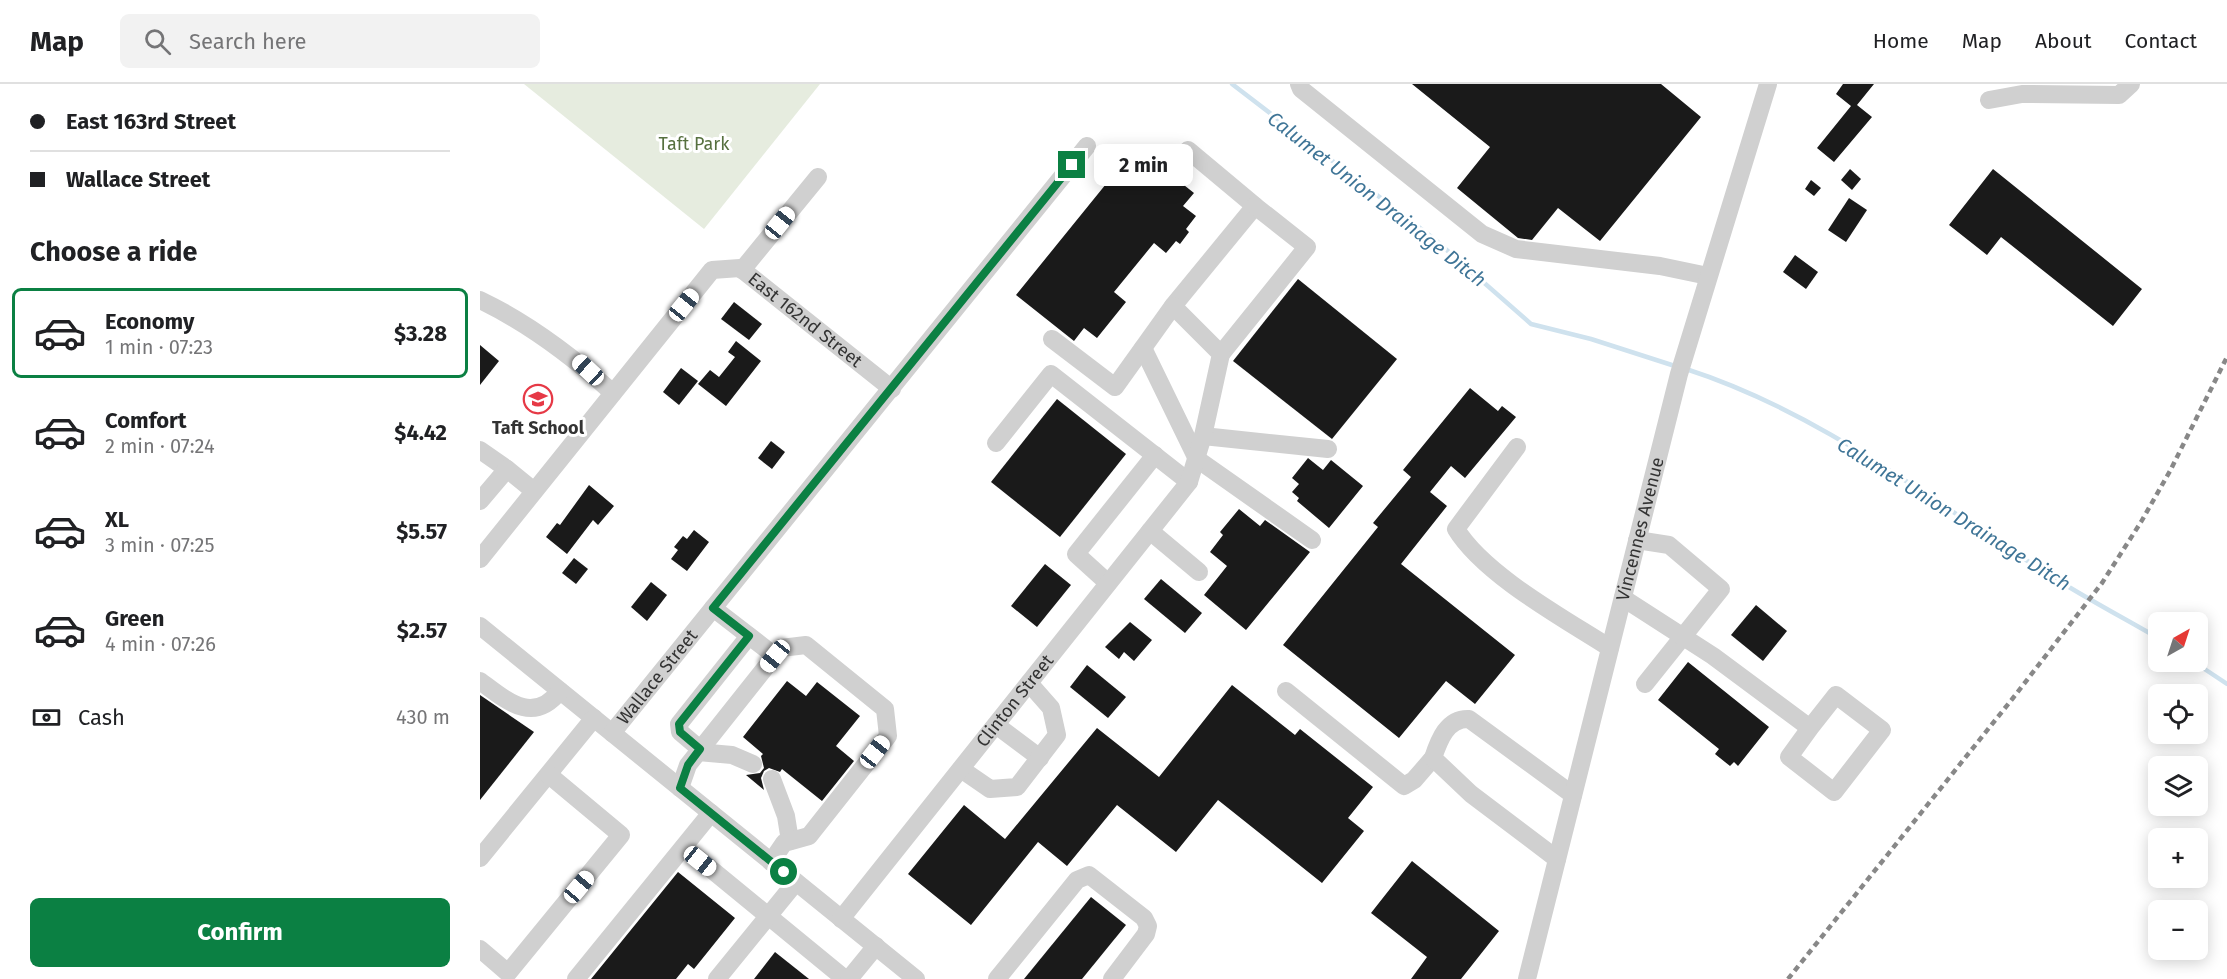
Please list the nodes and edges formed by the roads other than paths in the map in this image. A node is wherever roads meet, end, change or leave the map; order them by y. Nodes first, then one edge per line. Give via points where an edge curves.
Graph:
1 (1299, 84) edge
2 (1767, 84) edge
3 (2131, 84) edge
4 (1989, 100) dead end
5 (1087, 146) dead end
6 (1188, 150) dead end
7 (818, 177) dead end
8 (1256, 206) junction
9 (742, 270) junction
10 (1708, 276) junction
11 (480, 300) edge
12 (1173, 306) junction
13 (1052, 339) dead end
14 (1143, 348) junction
15 (1221, 354) junction
16 (891, 388) junction
17 (613, 393) junction
18 (1203, 436) junction
19 (996, 443) dead end
20 (1517, 447) dead end
21 (1328, 449) dead end
22 (480, 450) edge
23 (1155, 455) junction
24 (1197, 459) junction
25 (507, 470) junction
26 (1189, 482) junction
27 (534, 491) junction
28 (480, 501) edge
29 (1150, 531) junction
30 (1311, 540) dead end
31 (1637, 540) junction
32 (480, 559) edge
33 (1199, 572) dead end
34 (1108, 583) junction
35 (1623, 598) junction
36 (713, 608) junction
37 (480, 626) edge
38 (749, 636) junction
39 (1683, 636) junction
40 (1610, 648) junction
41 (775, 656) junction
42 (480, 681) edge
43 (1029, 683) junction
44 (1645, 684) dead end
45 (1287, 690) dead end
46 (560, 691) junction
47 (594, 718) junction
48 (996, 725) junction
49 (1810, 728) junction
50 (612, 733) junction
51 (699, 750) junction
52 (1040, 758) junction
53 (1433, 758) junction
54 (753, 764) dead end
55 (961, 769) junction
56 (549, 775) junction
57 (772, 779) dead end
58 (680, 788) junction
59 (1573, 795) junction
60 (711, 813) junction
61 (790, 841) junction
62 (684, 847) junction
63 (480, 858) edge
64 (1557, 859) junction
65 (771, 862) junction
66 (796, 882) junction
67 (768, 916) junction
68 (842, 919) junction
69 (876, 946) junction
70 (480, 950) edge
71 (913, 978) edge
72 (576, 979) edge
73 (717, 979) edge
74 (847, 979) edge
75 (997, 979) edge
76 (1112, 979) edge
77 (1527, 979) edge

1 - 10 street via 1482,234 1516,249 1660,266
2 - 10 street, Vincennes Avenue
3 - 4 street via 2119,95 2022,94
5 - 16 street, Wallace Street
6 - 8 street
7 - 9 street
8 - 12 street
8 - 15 street via 1307,247
9 - 16 street, East 162nd Street
9 - 17 street, East 162nd Street via 712,270
10 - 31 street, Vincennes Avenue
11 - 17 street via 514,317 575,358
12 - 14 street
12 - 15 street
13 - 14 street via 1115,387
14 - 24 street
15 - 18 street, Clinton Street
16 - 36 street, Wallace Street
17 - 27 street
18 - 21 street
18 - 24 street, Clinton Street
19 - 23 street via 1051,374
20 - 40 street via 1456,530 1506,578
22 - 25 street
23 - 26 street
23 - 34 street via 1076,554
24 - 26 street, Clinton Street
24 - 30 street
25 - 27 street
25 - 28 street
26 - 29 street, Clinton Street
27 - 32 street
29 - 33 street
29 - 34 street, Clinton Street
31 - 35 street, Vincennes Avenue
31 - 39 street via 1669,545 1721,589
34 - 43 street, Clinton Street
35 - 39 street
35 - 40 street, Vincennes Avenue
36 - 38 street
36 - 50 street, Wallace Street
37 - 46 street
38 - 41 street
38 - 51 street via 679,724 680,732
39 - 44 street
39 - 49 street
40 - 59 street, Vincennes Avenue
41 - 51 street
41 - 61 street via 781,648 806,645 885,709 888,736 809,836
42 - 46 street via 512,704 531,709 550,703
43 - 48 street, Clinton Street
43 - 52 street via 1052,708 1057,735
45 - 53 street via 1404,786
46 - 47 street
47 - 50 street
47 - 56 street
48 - 52 street
48 - 55 street, Clinton Street
49 - 49 street via 1836,695 1882,730 1834,792 1789,757
50 - 58 street
51 - 54 street via 732,755
51 - 58 street via 688,765
52 - 55 street via 1017,787 990,789
53 - 59 street via 1451,725 1469,719
53 - 64 street via 1471,794
55 - 68 street, Clinton Street
56 - 63 street
56 - 70 street via 621,835 508,973
57 - 61 street via 786,816
58 - 60 street
59 - 64 street, Vincennes Avenue
60 - 62 street
60 - 65 street
61 - 65 street via 784,843
62 - 67 street
62 - 72 street
64 - 77 street, Vincennes Avenue
65 - 66 street
66 - 67 street
66 - 68 street
67 - 73 street
67 - 74 street
68 - 69 street
69 - 71 street
69 - 74 street
75 - 76 street via 1077,880 1089,875 1144,918 1148,926

